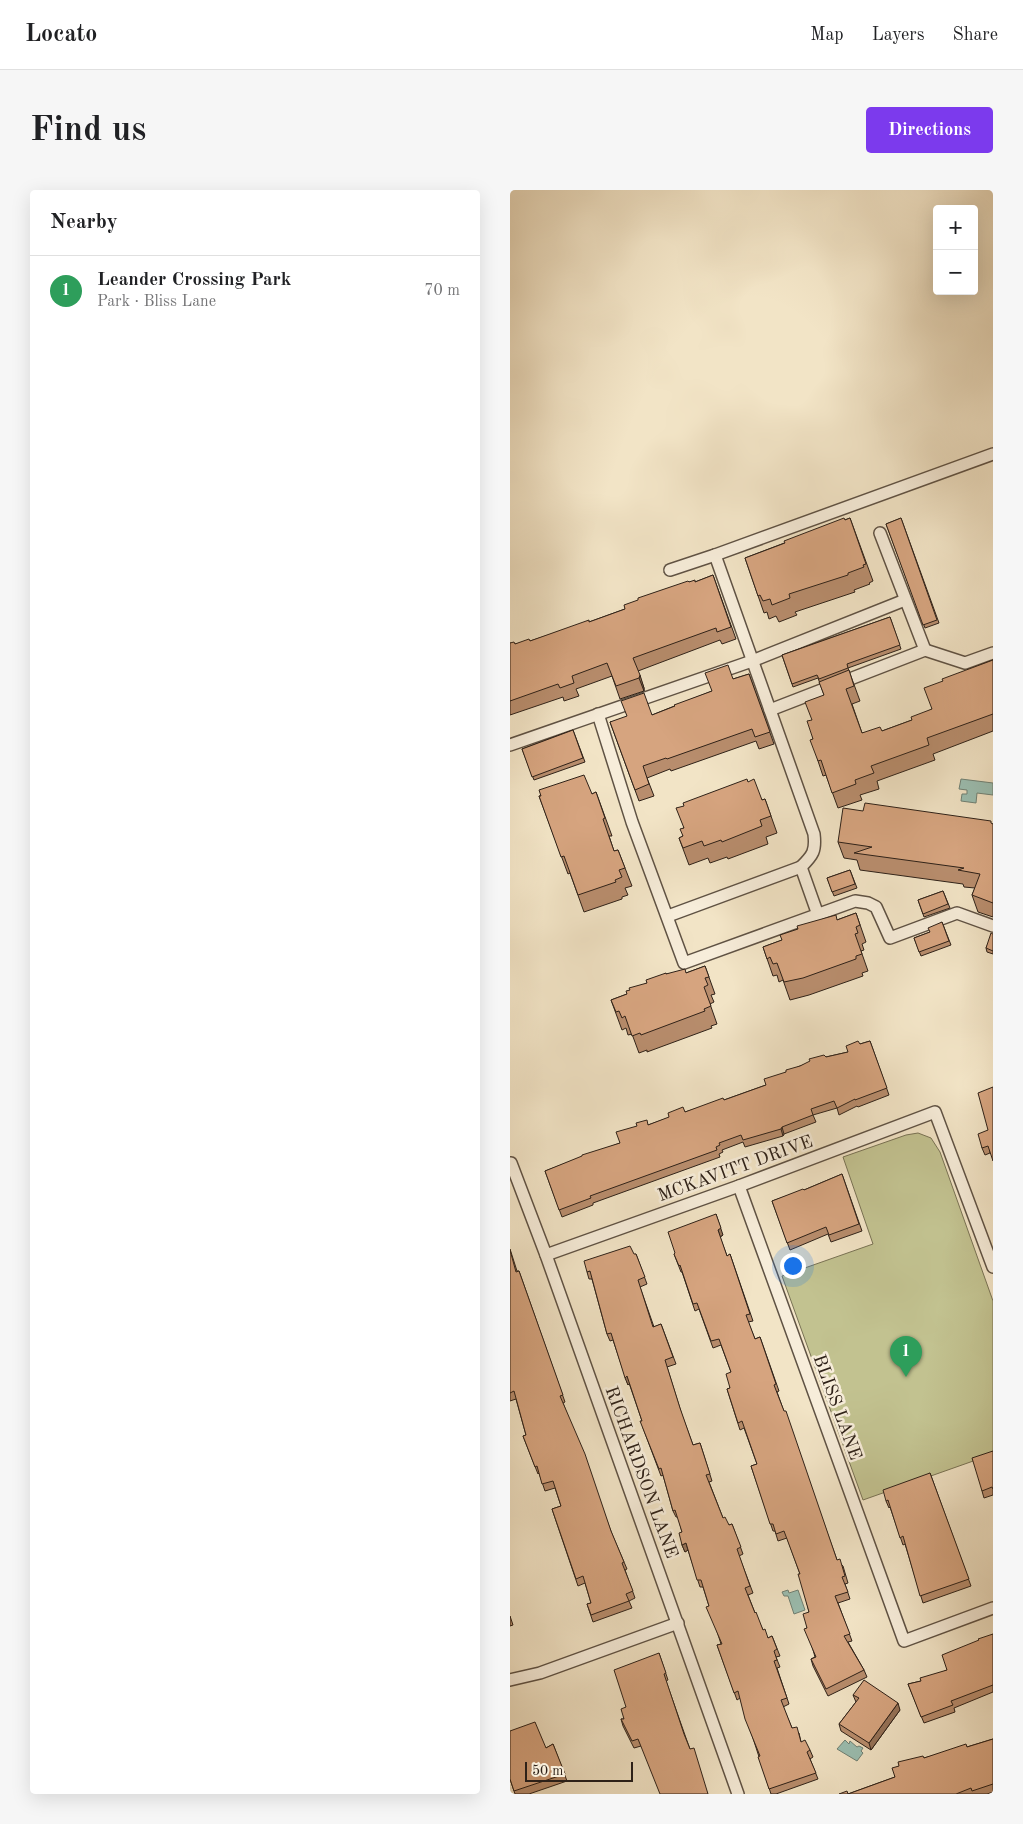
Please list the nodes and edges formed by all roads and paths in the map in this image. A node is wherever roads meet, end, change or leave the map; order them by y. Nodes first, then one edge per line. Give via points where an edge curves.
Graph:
1 (993, 454) edge
2 (880, 533) dead end
3 (716, 555) junction
4 (670, 570) dead end
5 (905, 600) junction
6 (925, 650) junction
7 (993, 653) edge
8 (752, 661) junction
9 (770, 710) junction
10 (598, 714) junction
11 (510, 745) edge
12 (801, 867) junction
13 (818, 915) junction
14 (668, 916) junction
15 (993, 926) edge
16 (510, 1163) edge
17 (739, 1186) junction
18 (546, 1255) junction
19 (993, 1267) edge
20 (993, 1608) edge
21 (678, 1623) junction
22 (510, 1680) edge
23 (738, 1794) edge

1 - 3 street
2 - 5 street
3 - 4 street
3 - 8 street
5 - 6 street
5 - 8 street
6 - 7 street via 965,663
6 - 9 street
8 - 9 street
8 - 10 street
9 - 12 street via 814,834 816,847
10 - 11 street
10 - 14 street via 632,822
12 - 13 street
12 - 14 street
13 - 14 street via 684,963
13 - 15 street via 855,901 868,903 876,907 890,938 957,913
16 - 18 street, RICHARDSON LANE
17 - 18 street, MCKAVITT DRIVE
17 - 19 street, MCKAVITT DRIVE via 935,1112
17 - 20 street, BLISS LANE via 904,1641
18 - 21 street, RICHARDSON LANE
21 - 22 street via 540,1673
21 - 23 street, RICHARDSON LANE

